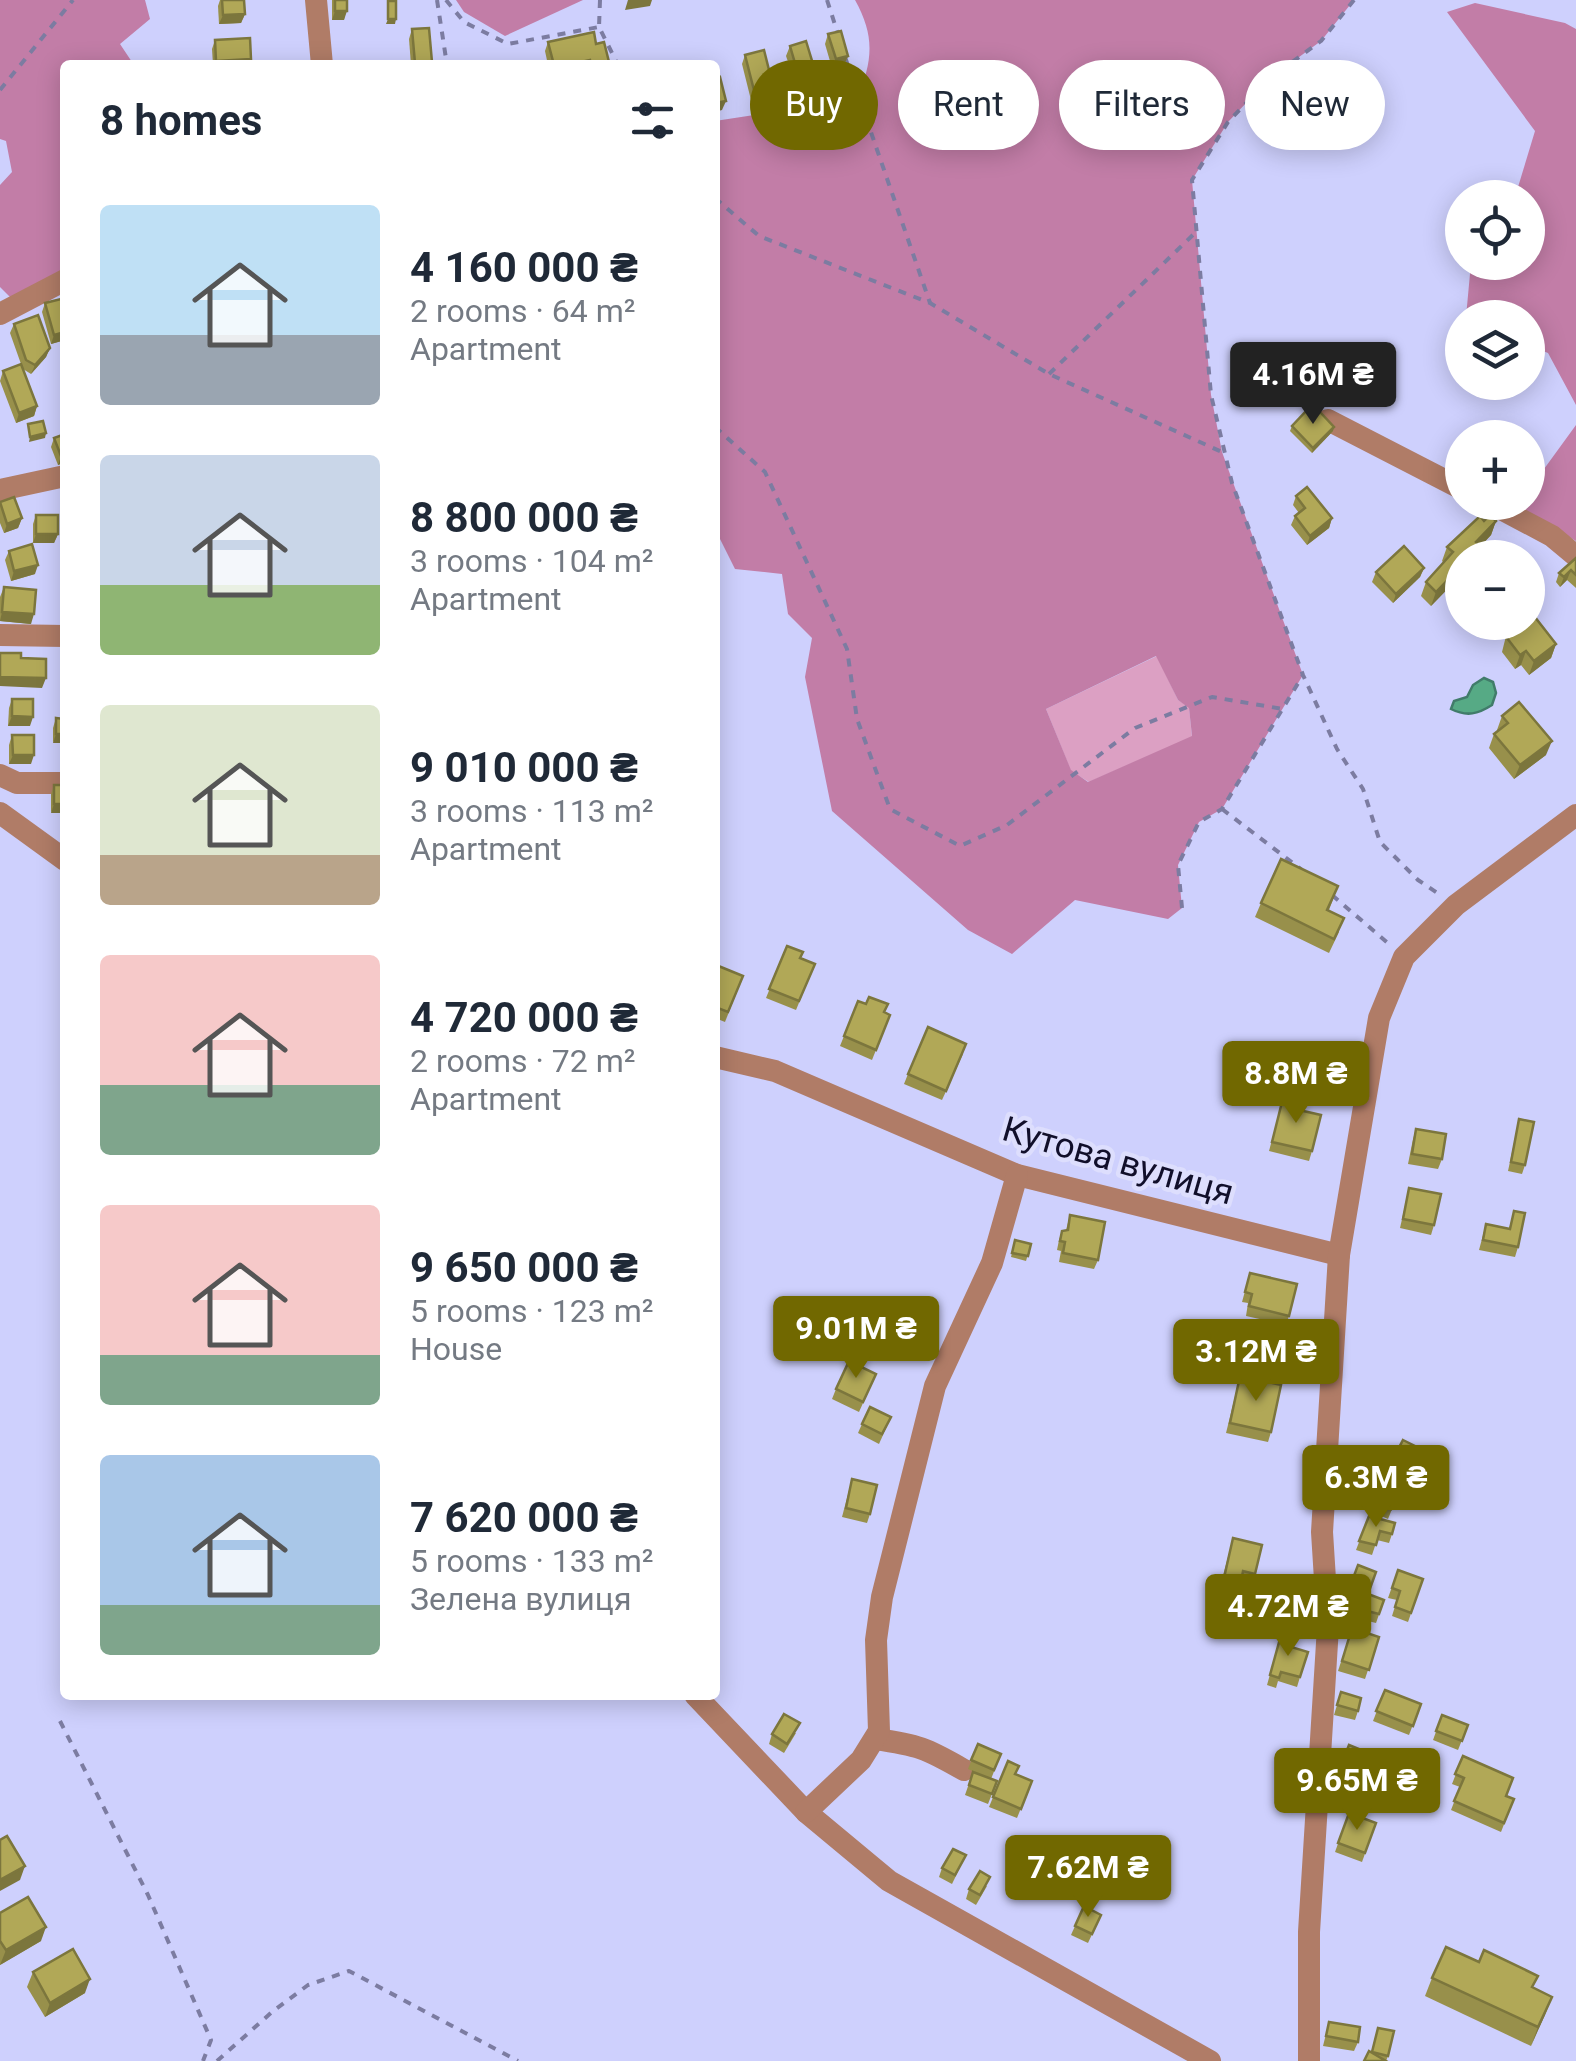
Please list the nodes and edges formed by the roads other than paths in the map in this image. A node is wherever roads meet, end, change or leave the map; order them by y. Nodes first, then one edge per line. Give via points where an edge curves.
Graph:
1 (316, 0) edge
2 (322, 60) edge
3 (60, 283) edge
4 (0, 314) edge
5 (1328, 420) edge
6 (60, 477) edge
7 (1445, 481) edge
8 (0, 490) edge
9 (1522, 520) edge
10 (1576, 556) edge
11 (0, 636) edge
12 (60, 636) edge
13 (0, 775) edge
14 (60, 783) edge
15 (0, 813) edge
16 (1576, 815) edge
17 (60, 856) edge
18 (720, 1058) edge
19 (1017, 1175) junction
20 (1339, 1255) junction
21 (700, 1700) edge
22 (875, 1739) junction
23 (964, 1770) dead end
24 (806, 1812) junction
25 (1210, 2061) edge
26 (1308, 2061) edge

1 - 2 street
3 - 4 street
5 - 7 street
6 - 8 street
9 - 10 street
11 - 12 street
13 - 14 street via 17,783
15 - 17 street
16 - 20 street via 1456,905 1404,957 1379,1018
18 - 19 street, Кутова вулиця via 775,1071
19 - 20 street, Кутова вулиця
19 - 22 street via 992,1263 936,1386 882,1597
20 - 26 street via 1322,1532 1328,1627
21 - 24 street
22 - 23 street via 937,1752
22 - 24 street
24 - 25 street via 889,1881

